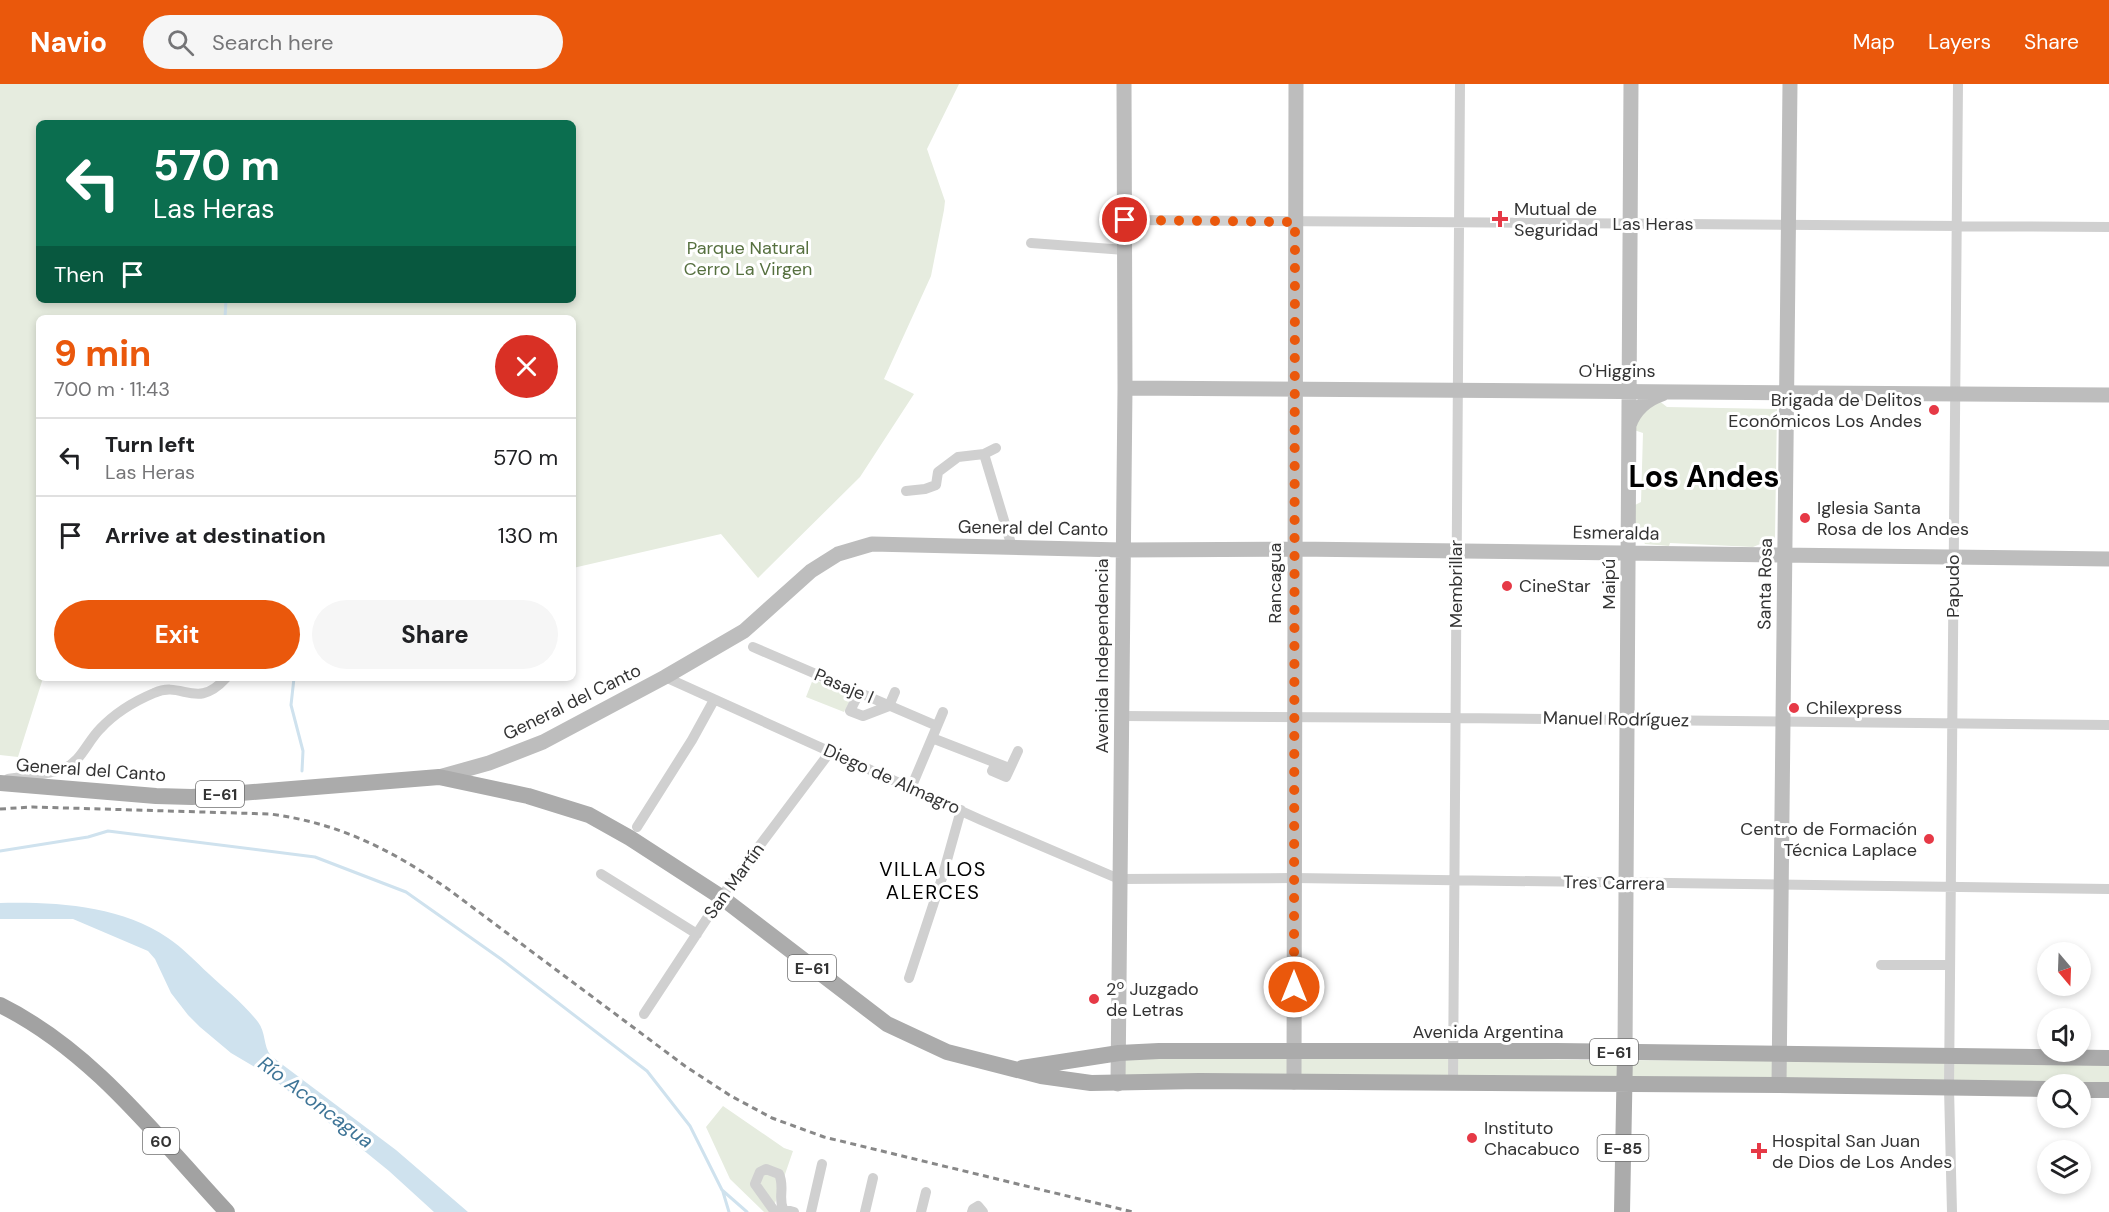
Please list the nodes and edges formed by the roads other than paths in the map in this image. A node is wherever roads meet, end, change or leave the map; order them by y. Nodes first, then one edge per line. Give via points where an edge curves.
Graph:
1 (1124, 84) edge
2 (1296, 84) edge
3 (1460, 84) edge
4 (1631, 84) edge
5 (1790, 84) edge
6 (1958, 84) edge
7 (1125, 220) junction
8 (1295, 222) junction
9 (1459, 223) junction
10 (1630, 224) junction
11 (1788, 225) junction
12 (1956, 226) junction
13 (2109, 227) edge
14 (1031, 243) dead end
15 (1125, 250) junction
16 (1125, 388) junction
17 (1295, 388) junction
18 (1458, 389) junction
19 (1629, 391) junction
20 (1671, 391) junction
21 (1786, 391) junction
22 (1763, 392) junction
23 (1955, 394) junction
24 (2109, 395) edge
25 (1786, 420) junction
26 (1629, 426) junction
27 (996, 448) dead end
28 (984, 454) junction
29 (906, 491) dead end
30 (1628, 524) junction
31 (1785, 534) junction
32 (1012, 547) junction
33 (1295, 549) junction
34 (1122, 550) junction
35 (1457, 551) junction
36 (1628, 553) junction
37 (1651, 553) junction
38 (1754, 555) junction
39 (1785, 555) junction
40 (1953, 557) junction
41 (2109, 559) edge
42 (753, 647) dead end
43 (665, 678) junction
44 (223, 681) edge
45 (896, 692) dead end
46 (859, 693) junction
47 (714, 700) junction
48 (890, 706) junction
49 (943, 712) dead end
50 (1122, 716) junction
51 (1295, 716) junction
52 (1456, 717) junction
53 (1627, 720) junction
54 (1783, 721) junction
55 (1952, 723) junction
56 (2109, 725) edge
57 (937, 726) junction
58 (933, 738) junction
59 (1018, 751) dead end
60 (830, 752) junction
61 (439, 777) junction
62 (0, 782) edge
63 (911, 788) junction
64 (961, 810) junction
65 (637, 827) dead end
66 (601, 874) dead end
67 (1294, 878) junction
68 (1119, 879) junction
69 (1455, 880) junction
70 (1626, 883) junction
71 (1781, 885) junction
72 (1950, 887) junction
73 (2109, 889) edge
74 (721, 897) junction
75 (697, 934) junction
76 (1881, 965) dead end
77 (1950, 965) junction
78 (909, 978) dead end
79 (0, 1005) edge
80 (644, 1014) dead end
81 (1454, 1051) junction
82 (1119, 1053) junction
83 (1294, 1053) junction
84 (1625, 1053) junction
85 (1780, 1054) junction
86 (1949, 1055) junction
87 (2109, 1058) edge
88 (1009, 1070) junction
89 (1294, 1082) junction
90 (1453, 1083) junction
91 (1118, 1084) junction
92 (1625, 1084) junction
93 (1779, 1085) junction
94 (1949, 1088) junction
95 (2037, 1089) edge
96 (2091, 1090) edge
97 (2109, 1090) edge
98 (822, 1164) dead end
99 (873, 1178) dead end
100 (926, 1192) dead end
101 (226, 1212) edge
102 (776, 1212) edge
103 (794, 1212) edge
104 (811, 1212) edge
105 (865, 1212) edge
106 (921, 1212) edge
107 (972, 1212) edge
108 (983, 1212) edge
109 (1622, 1212) edge
110 (1952, 1212) edge

1 - 7 main road, Avenida Independencia
2 - 8 main road, Rancagua
3 - 9 street, Membrillar
4 - 10 main road, Maipú
5 - 11 main road, Santa Rosa
6 - 12 street, Papudo
7 - 8 street, Las Heras
7 - 15 main road, Avenida Independencia
8 - 9 street, Las Heras
8 - 17 main road, Rancagua
9 - 10 street, Las Heras
9 - 18 street, Membrillar
10 - 11 street, Las Heras
10 - 19 main road, Maipú
11 - 12 street, Las Heras
11 - 21 main road, Santa Rosa
12 - 13 street, Las Heras
12 - 23 street, Papudo
14 - 15 street
15 - 16 main road, Avenida Independencia
16 - 17 main road, O'Higgins
16 - 34 main road, Avenida Independencia
17 - 18 main road, O'Higgins
17 - 33 main road, Rancagua
18 - 19 main road, O'Higgins
18 - 35 street, Membrillar
19 - 20 main road, O'Higgins
19 - 26 main road, Maipú
20 - 22 main road, O'Higgins
20 - 26 main road via 1646,401
21 - 22 main road, O'Higgins
21 - 23 main road, O'Higgins
21 - 25 main road, Santa Rosa
22 - 25 main road via 1783,406
23 - 24 main road, O'Higgins
23 - 40 street, Papudo
25 - 31 main road, Santa Rosa
26 - 30 main road, Maipú
27 - 28 street
28 - 29 street via 958,457 938,472 936,485
28 - 32 street
30 - 36 main road, Maipú
30 - 37 main road via 1637,544
31 - 38 main road via 1771,551
31 - 39 main road, Santa Rosa
32 - 34 main road, General del Canto
32 - 43 main road, General del Canto via 872,544 838,554 811,571 744,631
33 - 34 main road, Esmeralda
33 - 35 main road, Esmeralda
33 - 51 main road, Rancagua
34 - 50 main road, Avenida Independencia
35 - 36 main road, Esmeralda
35 - 52 street, Membrillar
36 - 37 main road, Esmeralda
36 - 53 main road, Maipú
37 - 38 main road, Esmeralda
38 - 39 main road, Esmeralda
39 - 40 main road, Esmeralda
39 - 54 main road, Santa Rosa
40 - 41 main road, Esmeralda
40 - 55 street, Papudo
42 - 46 street, Pasaje I
43 - 47 street, Diego de Almagro
43 - 61 main road, General del Canto via 543,742
44 - 62 street via 204,694 163,690 153,693 108,721 76,761 63,770
45 - 48 street
46 - 48 street, Pasaje I
46 - 48 street, Pasaje I via 850,711 863,716
47 - 60 street, Diego de Almagro
47 - 65 street
48 - 57 street, Pasaje I
49 - 57 street
50 - 51 street, Manuel Rodríguez
50 - 68 main road, Avenida Independencia
51 - 52 street, Manuel Rodríguez
51 - 67 main road, Rancagua
52 - 53 street, Manuel Rodríguez
52 - 69 street, Membrillar
53 - 54 street, Manuel Rodríguez
53 - 70 main road, Maipú
54 - 55 street, Manuel Rodríguez
54 - 71 main road, Santa Rosa
55 - 56 street, Manuel Rodríguez
55 - 72 street, Papudo
57 - 58 street
58 - 59 street via 996,763 1007,773
58 - 63 street
60 - 63 street, Diego de Almagro
60 - 74 street, San Martín
61 - 62 main road, General del Canto / E-61 via 192,796
61 - 74 main road, E-61 via 528,796 589,815
63 - 64 street, Diego de Almagro
64 - 68 street, Diego de Almagro
64 - 78 street
66 - 75 street
67 - 68 street, Tres Carrera
67 - 69 street, Tres Carrera
67 - 83 main road, Rancagua
68 - 82 main road, Avenida Independencia
69 - 70 street, Tres Carrera
69 - 81 street, Membrillar
70 - 71 street, Tres Carrera
70 - 84 main road, Maipú
71 - 72 street, Tres Carrera
71 - 85 main road, Santa Rosa
72 - 73 street, Tres Carrera
72 - 77 street, Papudo
74 - 75 street, San Martín
74 - 88 main road, E-61 via 887,1024 947,1052
75 - 80 street, San Martín
76 - 77 street
77 - 86 street, Papudo
79 - 101 highway, 60 via 45,1031 82,1059
81 - 83 main road, Avenida Argentina / E-61
81 - 84 main road, Avenida Argentina / E-61
81 - 90 street, Membrillar
82 - 83 main road, Avenida Argentina / E-61
82 - 88 main road, E-61
82 - 91 main road, Avenida Independencia
83 - 89 main road, Rancagua
84 - 85 main road, Avenida Argentina / E-61
84 - 92 main road, Maipú / E-85
85 - 86 main road, Avenida Argentina / E-61
85 - 93 main road, Santa Rosa
86 - 87 main road, Avenida Argentina / E-61
86 - 94 street, Papudo
88 - 91 main road, E-61
89 - 90 main road, E-61
89 - 91 main road, E-61
90 - 92 main road, E-61
92 - 93 main road, E-61
92 - 109 main road, E-85
93 - 94 main road, E-61
94 - 95 main road, E-61
94 - 110 street, Papudo
96 - 97 main road
98 - 104 street
99 - 105 street
100 - 106 street
102 - 103 street via 755,1184 760,1172 766,1169 779,1174 783,1182 783,1209
107 - 108 street via 978,1206

